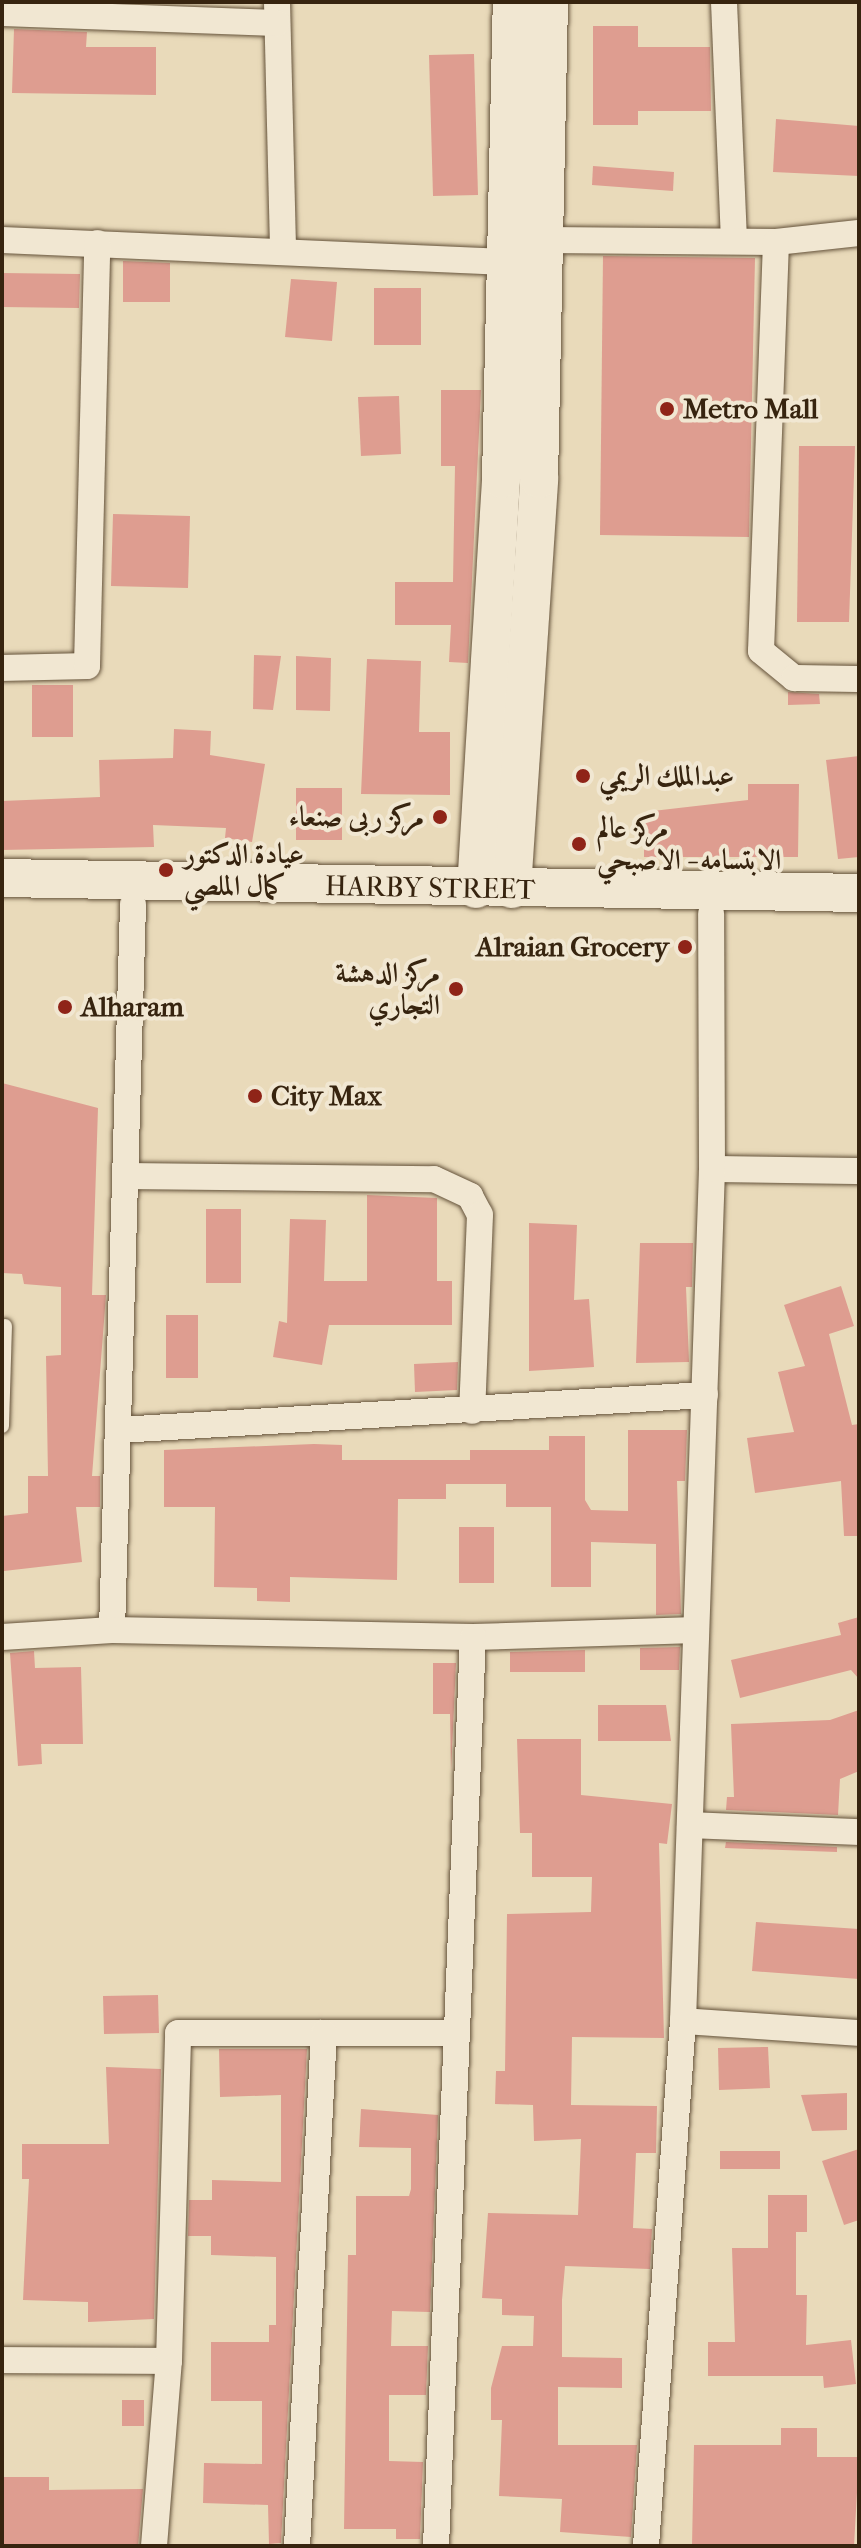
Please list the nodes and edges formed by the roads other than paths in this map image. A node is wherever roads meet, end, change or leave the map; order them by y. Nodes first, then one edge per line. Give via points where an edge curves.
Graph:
1 (724, 2) edge
2 (54, 8) edge
3 (277, 12) edge
4 (2, 13) edge
5 (530, 16) edge
6 (859, 233) edge
7 (734, 239) junction
8 (2, 240) edge
9 (546, 240) junction
10 (776, 242) junction
11 (97, 243) junction
12 (283, 249) junction
13 (504, 262) junction
14 (501, 479) junction
15 (539, 479) junction
16 (2, 668) edge
17 (859, 679) edge
18 (2, 878) edge
19 (494, 889) junction
20 (859, 893) edge
21 (2, 901) edge
22 (133, 904) junction
23 (711, 914) junction
24 (859, 916) edge
25 (712, 1169) junction
26 (859, 1171) edge
27 (125, 1176) junction
28 (5, 1326) dead end
29 (705, 1395) junction
30 (472, 1411) junction
31 (2, 1426) edge
32 (119, 1430) junction
33 (112, 1630) junction
34 (696, 1630) junction
35 (2, 1637) edge
36 (473, 1637) junction
37 (690, 1825) junction
38 (859, 1832) edge
39 (683, 2021) junction
40 (324, 2033) junction
41 (452, 2033) junction
42 (859, 2033) edge
43 (2, 2360) edge
44 (169, 2361) junction
45 (154, 2546) edge
46 (297, 2546) edge
47 (436, 2546) edge
48 (646, 2546) edge

1 - 7 street
2 - 3 street
2 - 4 street
3 - 12 street
5 - 9 street
5 - 13 street
6 - 10 street
7 - 9 street
7 - 10 street
8 - 11 street
9 - 15 street
10 - 17 street via 758,639 773,665 794,678
11 - 12 street
11 - 16 street via 87,666
12 - 13 street
13 - 14 street
14 - 15 street
14 - 19 street
15 - 19 street
18 - 19 street, HARBY STREET
19 - 20 street, HARBY STREET
21 - 22 street, HARBY STREET
22 - 23 street, HARBY STREET
22 - 27 street
23 - 24 street, HARBY STREET
23 - 25 street
25 - 26 street
25 - 29 street
27 - 30 street via 434,1179 470,1196 480,1215
27 - 32 street
28 - 31 lane
29 - 30 street
29 - 34 street
30 - 32 street
32 - 33 street
33 - 35 street
33 - 36 street
34 - 36 street
34 - 37 street
36 - 41 street
37 - 38 street
37 - 39 street
39 - 42 street
39 - 48 street
40 - 41 street
40 - 44 street via 178,2033
40 - 46 street
41 - 47 street
43 - 44 street
44 - 45 street

